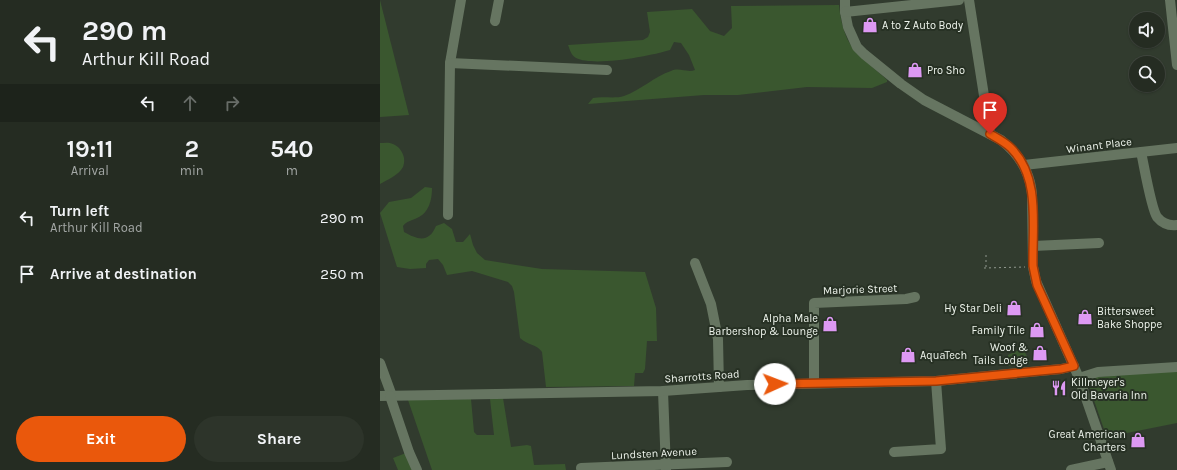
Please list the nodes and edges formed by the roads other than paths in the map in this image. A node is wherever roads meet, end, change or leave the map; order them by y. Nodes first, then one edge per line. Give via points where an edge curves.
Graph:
1 (461, 0) edge
2 (499, 0) edge
3 (845, 0) edge
4 (959, 0) edge
5 (969, 0) edge
6 (1170, 0) edge
7 (845, 12) junction
8 (495, 21) dead end
9 (450, 63) junction
10 (1177, 65) edge
11 (607, 70) dead end
12 (990, 134) junction
13 (1177, 148) edge
14 (1141, 152) junction
15 (1024, 165) junction
16 (448, 215) dead end
17 (1177, 225) edge
18 (1099, 243) dead end
19 (1033, 246) junction
20 (695, 263) dead end
21 (915, 297) dead end
22 (380, 363) edge
23 (1074, 366) junction
24 (1177, 367) edge
25 (1079, 378) junction
26 (936, 381) junction
27 (814, 383) junction
28 (719, 387) junction
29 (662, 391) junction
30 (387, 396) edge
31 (894, 452) dead end
32 (728, 462) dead end
33 (1110, 466) edge
34 (666, 467) edge
35 (581, 468) dead end
36 (417, 470) edge
37 (1071, 470) edge

1 - 9 street
2 - 8 street
3 - 7 street
4 - 7 street
5 - 12 street
6 - 10 street
7 - 12 street via 848,27 857,47 872,61 924,100
9 - 11 street
9 - 16 street
12 - 15 street via 1010,147
13 - 14 street, Winant Place
14 - 15 street, Winant Place
14 - 17 street via 1155,213 1168,225
15 - 19 street via 1031,185
18 - 19 street
19 - 23 street via 1037,285
20 - 28 street via 712,304 718,339
21 - 27 street, Marjorie Street via 814,303
22 - 30 street
23 - 25 street
23 - 26 street, Sharrotts Road
24 - 25 street via 1098,372
25 - 33 street
26 - 27 street, Sharrotts Road
26 - 31 street via 940,449
27 - 28 street, Sharrotts Road
28 - 29 street, Sharrotts Road
29 - 30 street, Sharrotts Road
29 - 34 street
30 - 36 street
32 - 34 street, Lundsten Avenue
33 - 37 street
34 - 35 street, Lundsten Avenue

